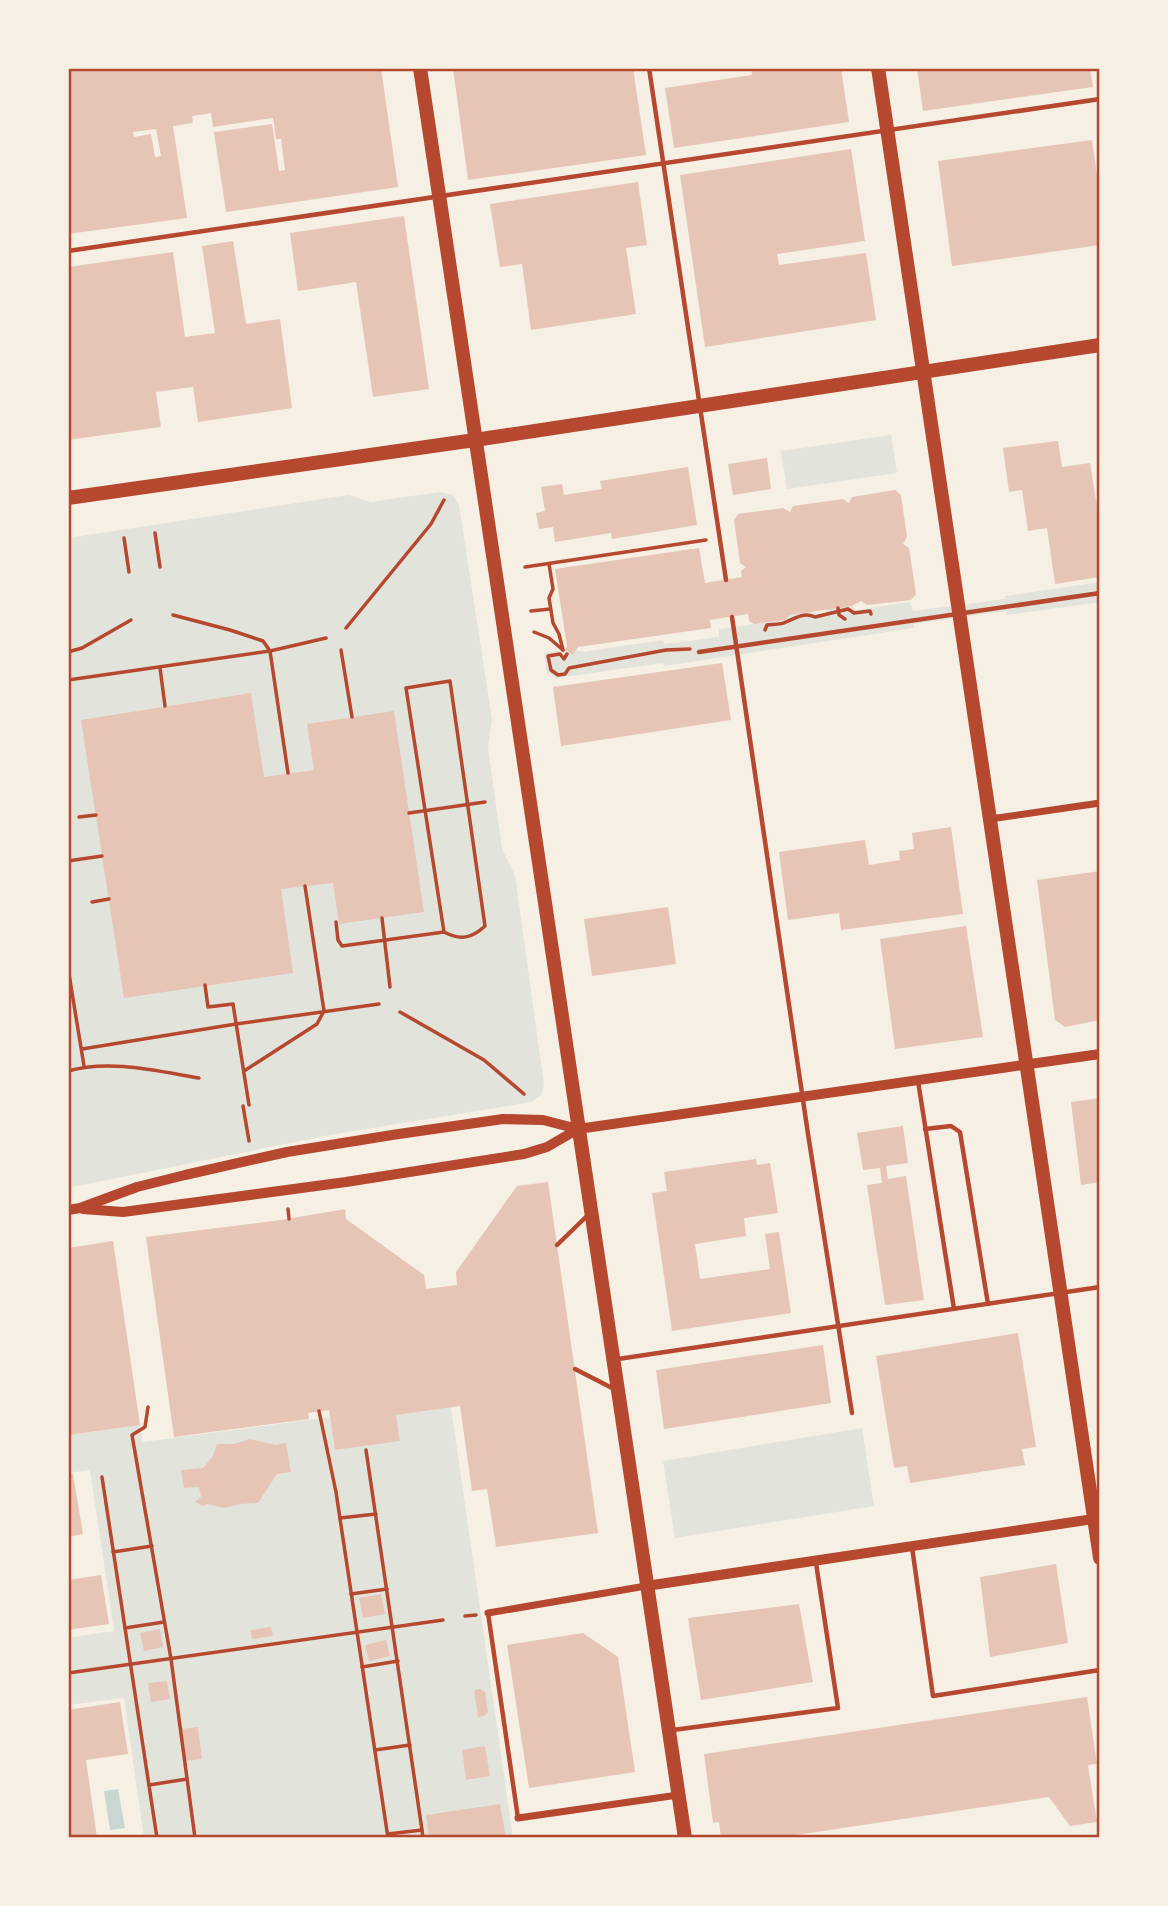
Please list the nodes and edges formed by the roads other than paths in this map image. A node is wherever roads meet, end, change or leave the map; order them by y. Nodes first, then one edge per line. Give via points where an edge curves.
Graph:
1 (420, 68) edge
2 (649, 68) edge
3 (878, 68) edge
4 (1100, 99) edge
5 (886, 131) junction
6 (663, 163) junction
7 (440, 197) junction
8 (68, 251) edge
9 (1100, 345) edge
10 (924, 371) junction
11 (699, 405) junction
12 (475, 440) junction
13 (68, 498) edge
14 (726, 580) dead end
15 (1100, 593) edge
16 (960, 614) junction
17 (732, 617) dead end
18 (736, 646) junction
19 (699, 652) dead end
20 (1100, 803) edge
21 (990, 819) junction
22 (1100, 1054) edge
23 (1027, 1064) junction
24 (918, 1080) junction
25 (802, 1097) junction
26 (578, 1129) junction
27 (925, 1129) junction
28 (74, 1209) edge
29 (591, 1212) junction
30 (557, 1245) dead end
31 (1100, 1287) edge
32 (1060, 1293) junction
33 (988, 1304) junction
34 (954, 1309) junction
35 (839, 1327) junction
36 (613, 1359) junction
37 (575, 1368) dead end
38 (618, 1391) junction
39 (852, 1413) dead end
40 (1097, 1518) edge
41 (912, 1546) junction
42 (1100, 1558) edge
43 (816, 1560) junction
44 (646, 1586) junction
45 (488, 1612) joint
46 (1100, 1670) edge
47 (669, 1730) junction
48 (678, 1795) junction
49 (518, 1818) joint
50 (685, 1838) edge

1 - 7 main road
2 - 6 lane
3 - 5 main road
4 - 5 lane
5 - 6 lane
5 - 10 main road
6 - 7 lane
6 - 11 lane
7 - 8 lane
7 - 12 main road
9 - 10 main road
10 - 11 main road
10 - 16 main road
11 - 12 main road
11 - 14 lane
12 - 13 main road
12 - 26 main road
15 - 16 lane
16 - 18 lane
16 - 21 main road
17 - 18 lane
18 - 19 lane
18 - 25 lane
20 - 21 street
21 - 23 main road
22 - 23 street
23 - 24 street
23 - 32 main road
24 - 25 street
24 - 27 lane
25 - 26 street
25 - 35 lane
26 - 28 street via 547,1147 485,1160 123,1212
26 - 28 street via 543,1120 503,1119 405,1133 185,1175
26 - 29 main road
27 - 33 lane via 951,1126 960,1132
27 - 34 lane
29 - 30 lane
29 - 36 main road
31 - 32 lane
32 - 33 lane
32 - 40 main road
33 - 34 lane
34 - 35 lane
35 - 36 lane
35 - 39 lane
36 - 38 main road
37 - 38 lane
38 - 44 main road
40 - 41 street
40 - 42 main road
41 - 43 street
41 - 46 lane via 933,1696
43 - 44 street
43 - 47 lane via 838,1708
44 - 45 street
44 - 47 main road
45 - 49 lane
47 - 48 main road
48 - 49 street
48 - 50 main road

